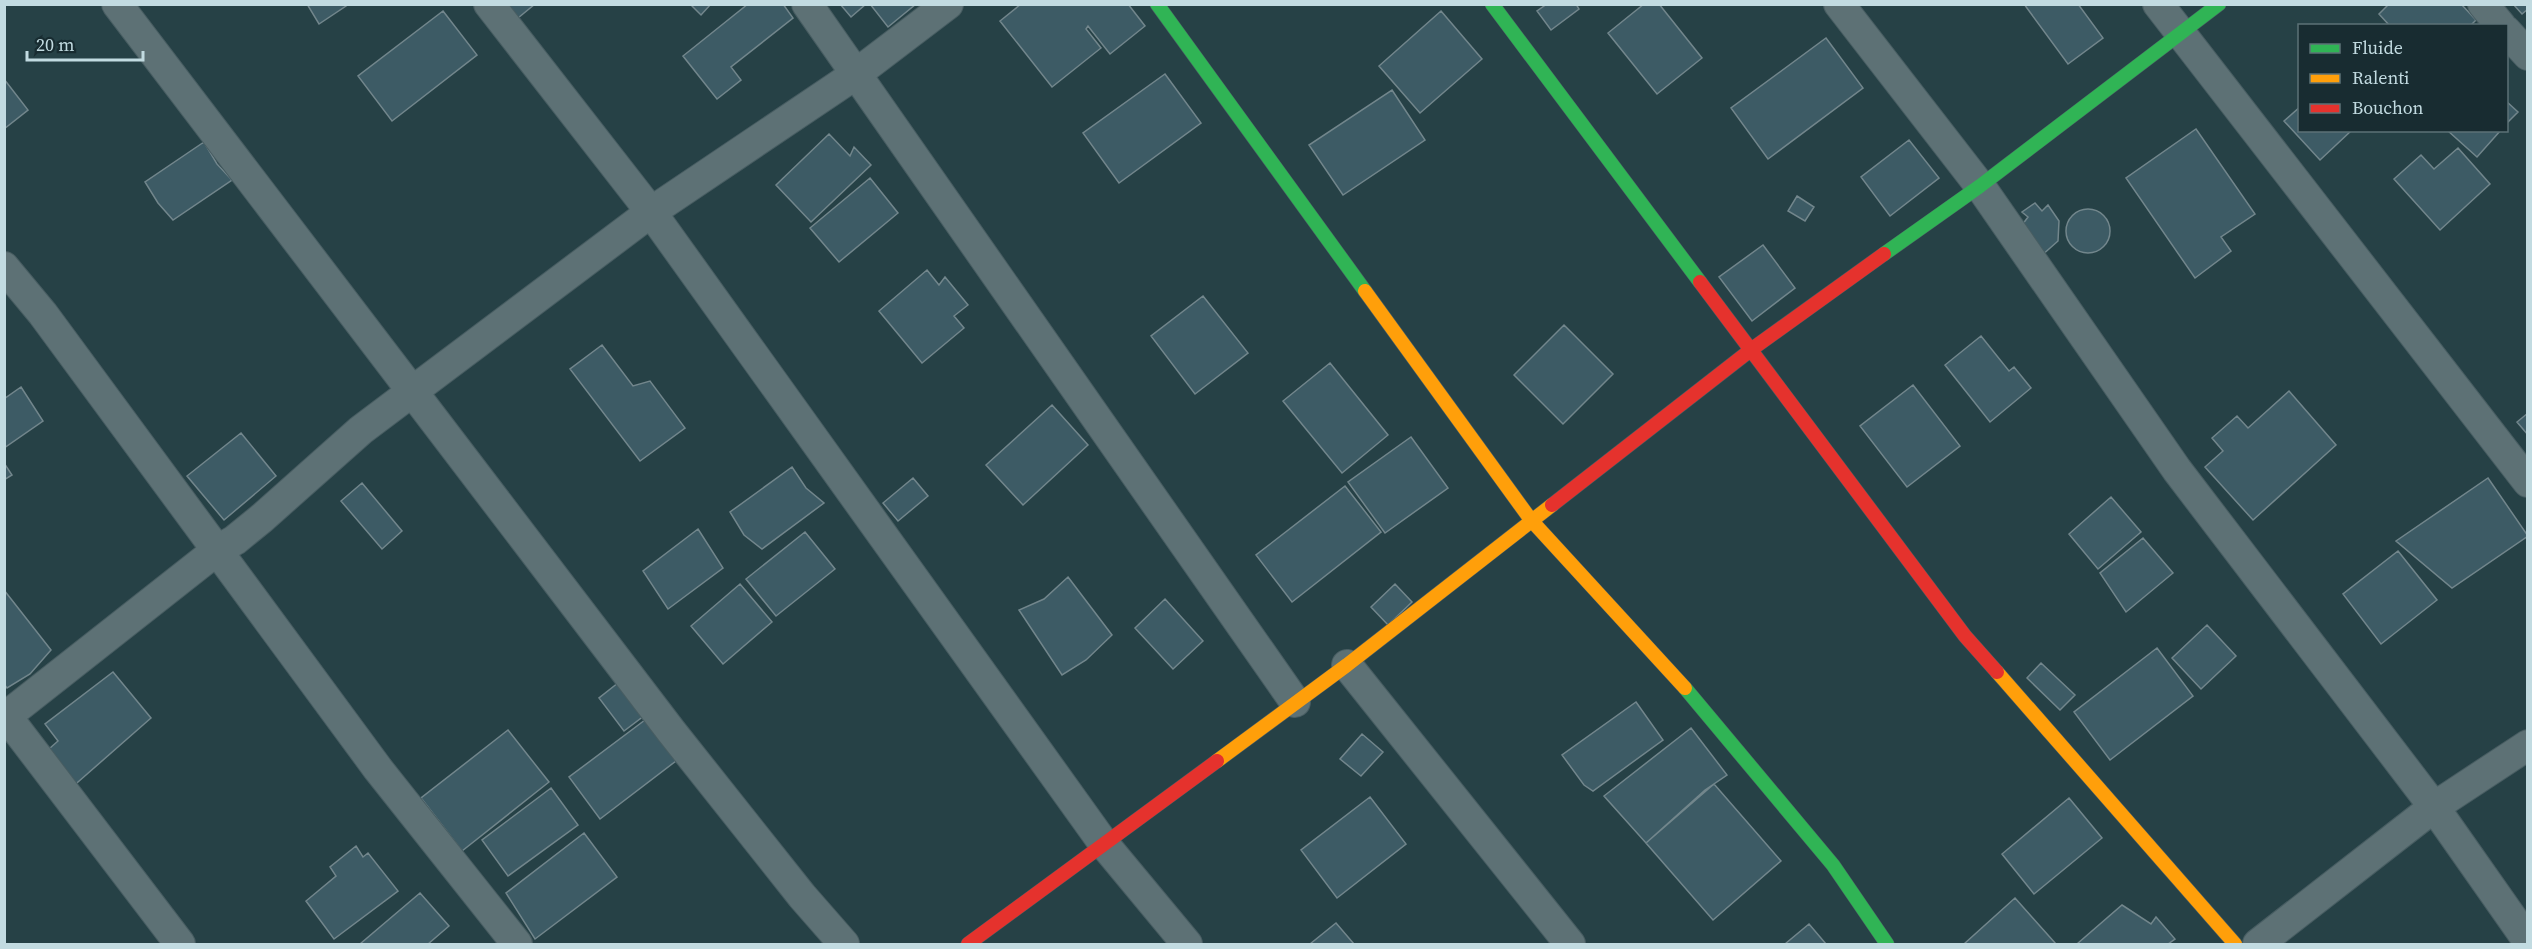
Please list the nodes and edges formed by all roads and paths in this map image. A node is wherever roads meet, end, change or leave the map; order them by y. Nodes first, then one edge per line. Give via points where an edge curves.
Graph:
1 (117, 4) edge
2 (489, 4) edge
3 (807, 4) edge
4 (948, 4) edge
5 (1157, 4) edge
6 (1492, 4) edge
7 (1839, 4) edge
8 (2158, 4) edge
9 (2219, 4) edge
10 (2483, 4) edge
11 (2499, 24) edge
12 (2508, 33) edge
13 (2180, 35) junction
14 (2528, 55) edge
15 (856, 74) junction
16 (1980, 186) junction
17 (651, 212) junction
18 (4, 267) edge
19 (1752, 349) junction
20 (413, 393) junction
21 (2528, 482) edge
22 (1531, 520) junction
23 (216, 551) junction
24 (1347, 665) junction
25 (1295, 702) junction
26 (5, 716) edge
27 (2528, 745) edge
28 (2434, 807) junction
29 (1104, 844) junction
30 (2528, 940) edge
31 (180, 945) edge
32 (517, 945) edge
33 (844, 945) edge
34 (968, 945) edge
35 (1187, 945) edge
36 (1570, 945) edge
37 (1887, 945) edge
38 (2235, 945) edge
39 (2258, 945) edge

1 - 20 street
2 - 17 street
3 - 15 street
4 - 15 street
5 - 22 street
6 - 19 street
7 - 16 street
8 - 13 street
9 - 13 street
10 - 11 street
12 - 14 street
13 - 16 street
13 - 21 street
15 - 17 street
15 - 25 street
16 - 19 street
16 - 28 street via 2177,470
17 - 20 street
17 - 29 street
18 - 23 street via 43,314
19 - 22 street
19 - 38 street via 1965,636
20 - 23 street via 361,430 262,518
20 - 33 street via 671,731
22 - 24 street
22 - 37 street via 1674,675 1833,865
23 - 26 street
23 - 32 street via 378,770
24 - 25 street
24 - 36 street
25 - 29 street
26 - 31 street
27 - 28 street
28 - 30 street
28 - 39 street
29 - 34 street
29 - 35 street

